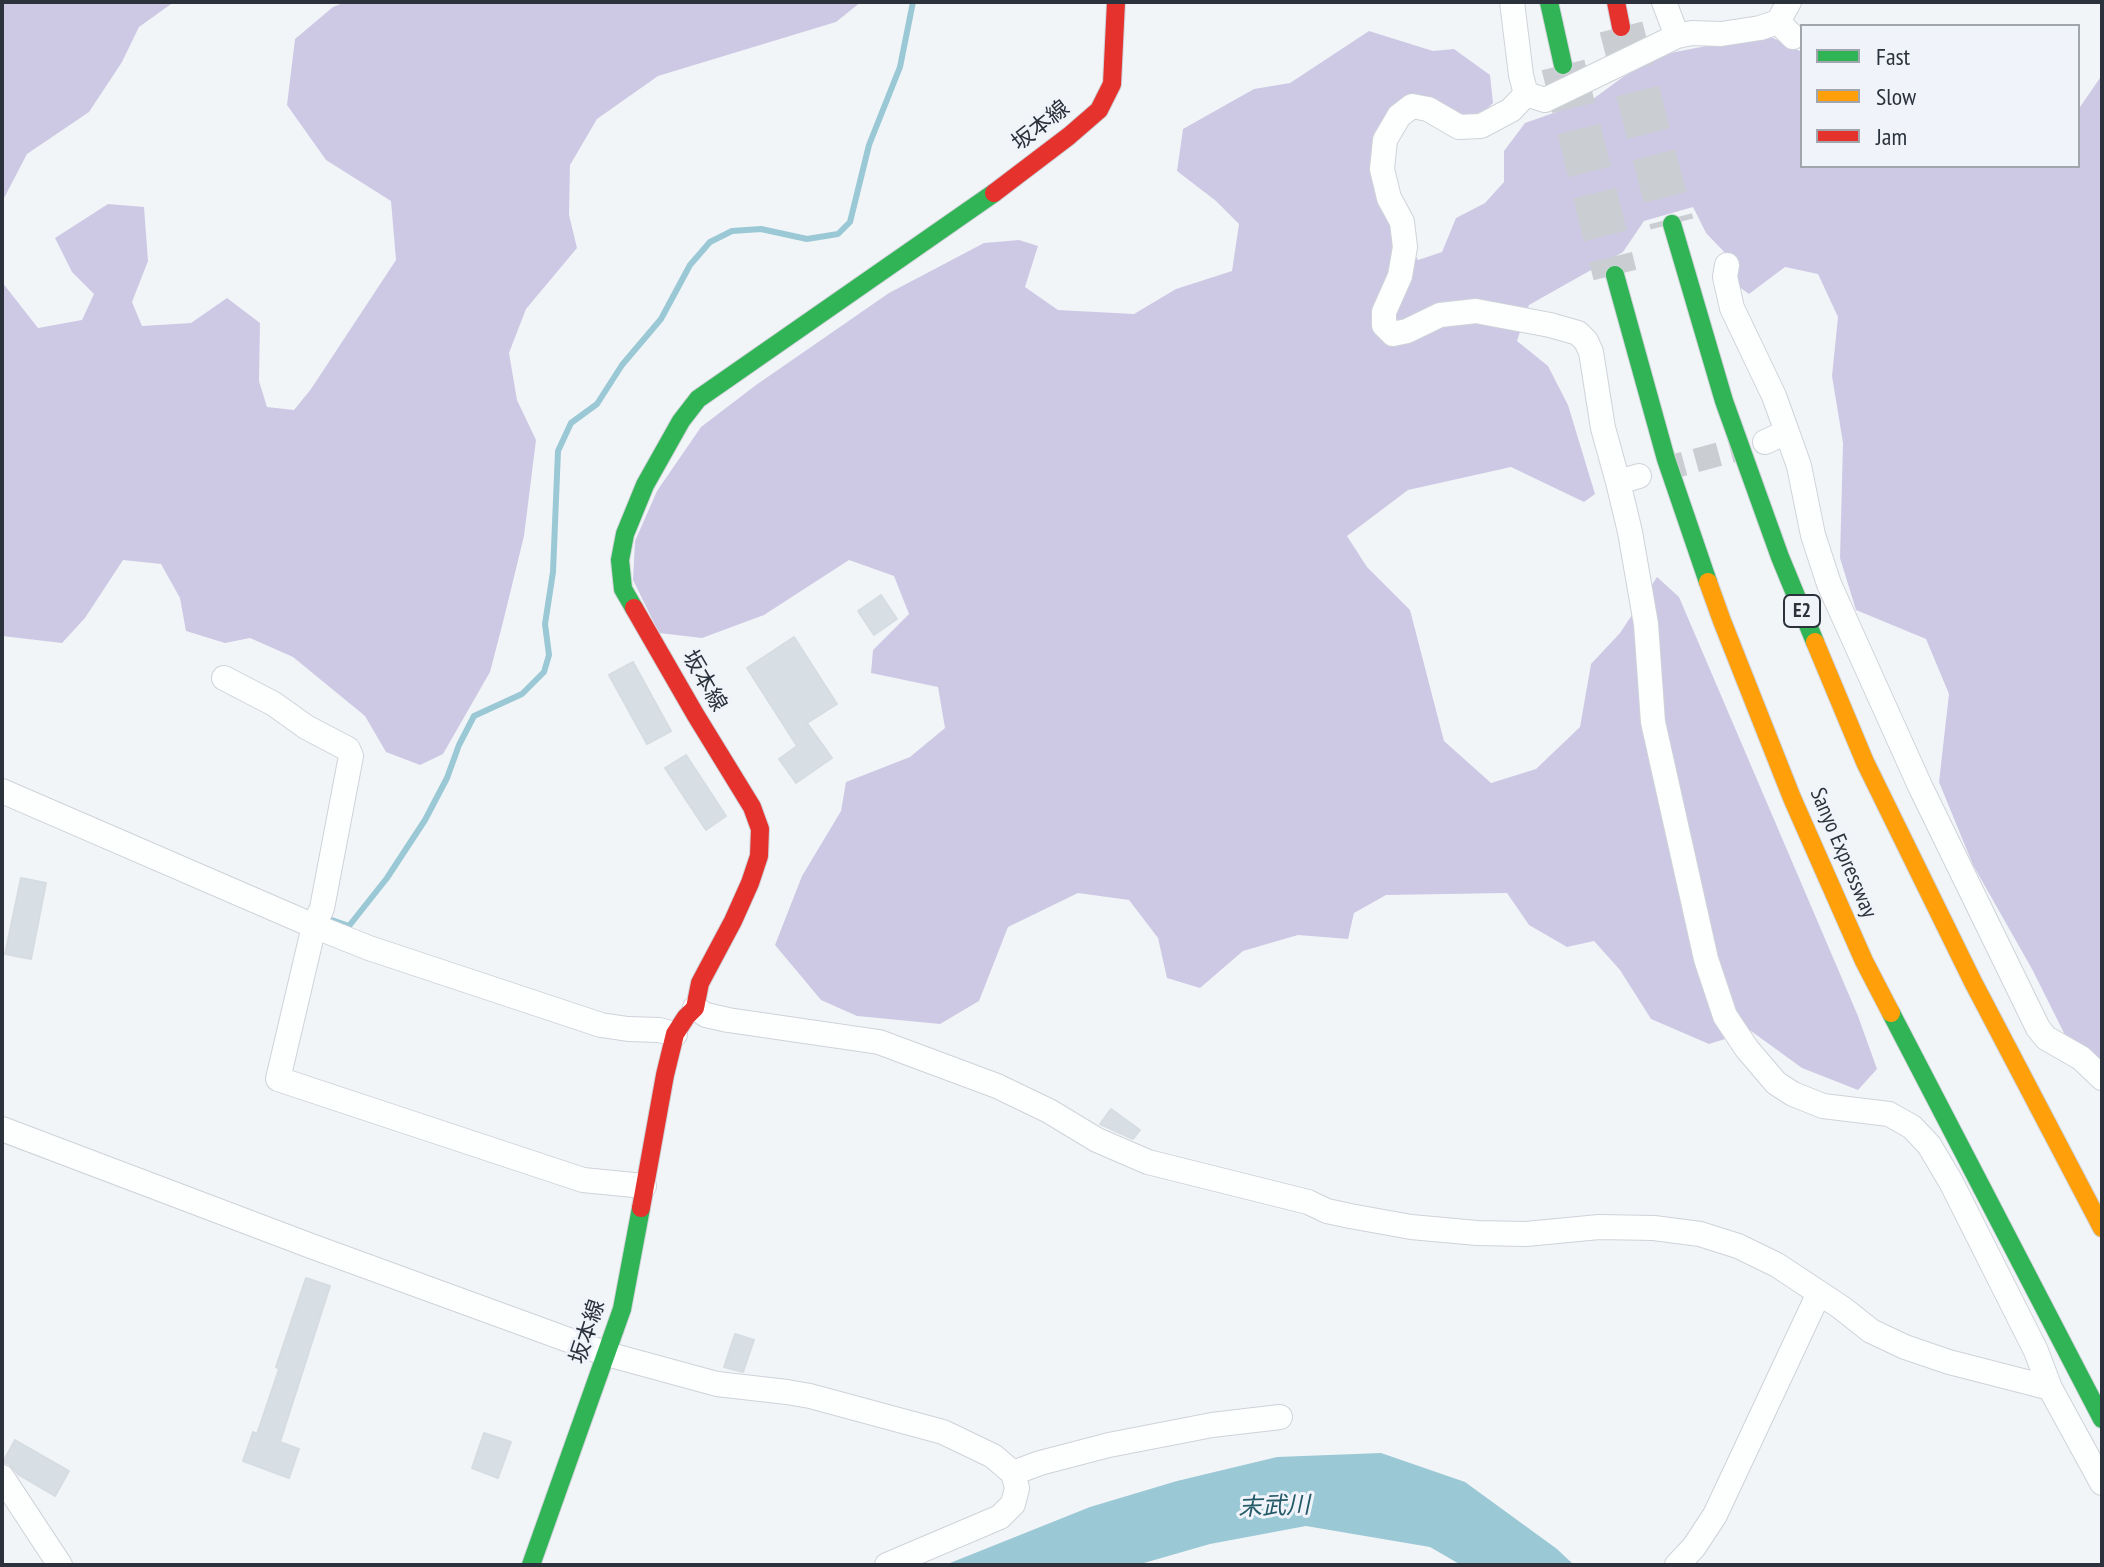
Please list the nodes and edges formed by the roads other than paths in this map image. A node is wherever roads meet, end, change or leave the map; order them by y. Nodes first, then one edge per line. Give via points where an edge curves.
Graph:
1 (1116, 2) edge
2 (1512, 2) edge
3 (1549, 2) edge
4 (1616, 2) edge
5 (1664, 2) edge
6 (1787, 20) edge
7 (1621, 27) tunnel mouth
8 (1677, 36) junction
9 (1563, 65) tunnel mouth
10 (1526, 94) junction
11 (1672, 224) tunnel mouth
12 (1727, 265) dead end
13 (1615, 275) tunnel mouth
14 (1787, 432) junction
15 (1765, 442) tunnel mouth
16 (224, 678) dead end
17 (2, 791) edge
18 (318, 918) junction
19 (695, 1008) junction
20 (675, 1034) junction
21 (2102, 1078) edge
22 (2, 1129) edge
23 (644, 1186) junction
24 (2102, 1228) edge
25 (1819, 1293) junction
26 (607, 1354) junction
27 (2050, 1388) junction
28 (1280, 1417) dead end
29 (2102, 1419) edge
30 (1013, 1473) junction
31 (2, 1477) edge
32 (2102, 1483) edge
33 (60, 1565) edge
34 (531, 1565) edge
35 (887, 1565) edge
36 (1677, 1565) edge

1 - 19 main road, 坂本線 via 1112,84 1099,110 976,207 698,399 645,485 625,534 620,560 623,589 760,829 750,883 700,983
2 - 10 street
3 - 9 main road
4 - 7 main road
5 - 8 street
6 - 8 street via 1721,34
8 - 10 street via 1545,100
10 - 27 street via 1511,110 1481,126 1459,127 1412,106 1399,116 1385,140 1382,169 1402,222 1405,247 1384,325 1393,334 1440,315 1476,311 1550,325 1578,333 1586,341 1603,428 1628,479 1653,722 1706,959 1725,1016 1784,1089 1823,1106 1889,1114 1929,1145
11 - 24 main road, E2 via 1724,401 1780,557 1865,762
12 - 14 street via 1732,308
13 - 29 main road, Sanyo Expressway via 1666,459 1792,798 1864,961
14 - 15 street
14 - 21 street via 1829,584 2038,1028
16 - 18 street via 348,749 351,756
17 - 18 street
18 - 20 street via 369,948 601,1025
18 - 23 street via 278,1079 583,1180
19 - 20 main road, 坂本線
19 - 25 street via 728,1020 879,1042 997,1086 1148,1162 1327,1211 1477,1233 1612,1227 1700,1234 1777,1265
20 - 23 main road, 坂本線
22 - 26 street
23 - 26 main road, 坂本線 via 622,1309
25 - 27 street via 1871,1331 1905,1347
25 - 36 street via 1715,1515
26 - 30 street via 717,1384 810,1396 943,1432 993,1456
26 - 34 main road, 坂本線
27 - 32 street
28 - 30 street via 1109,1445
30 - 35 street via 1013,1504 1000,1517
31 - 33 street

